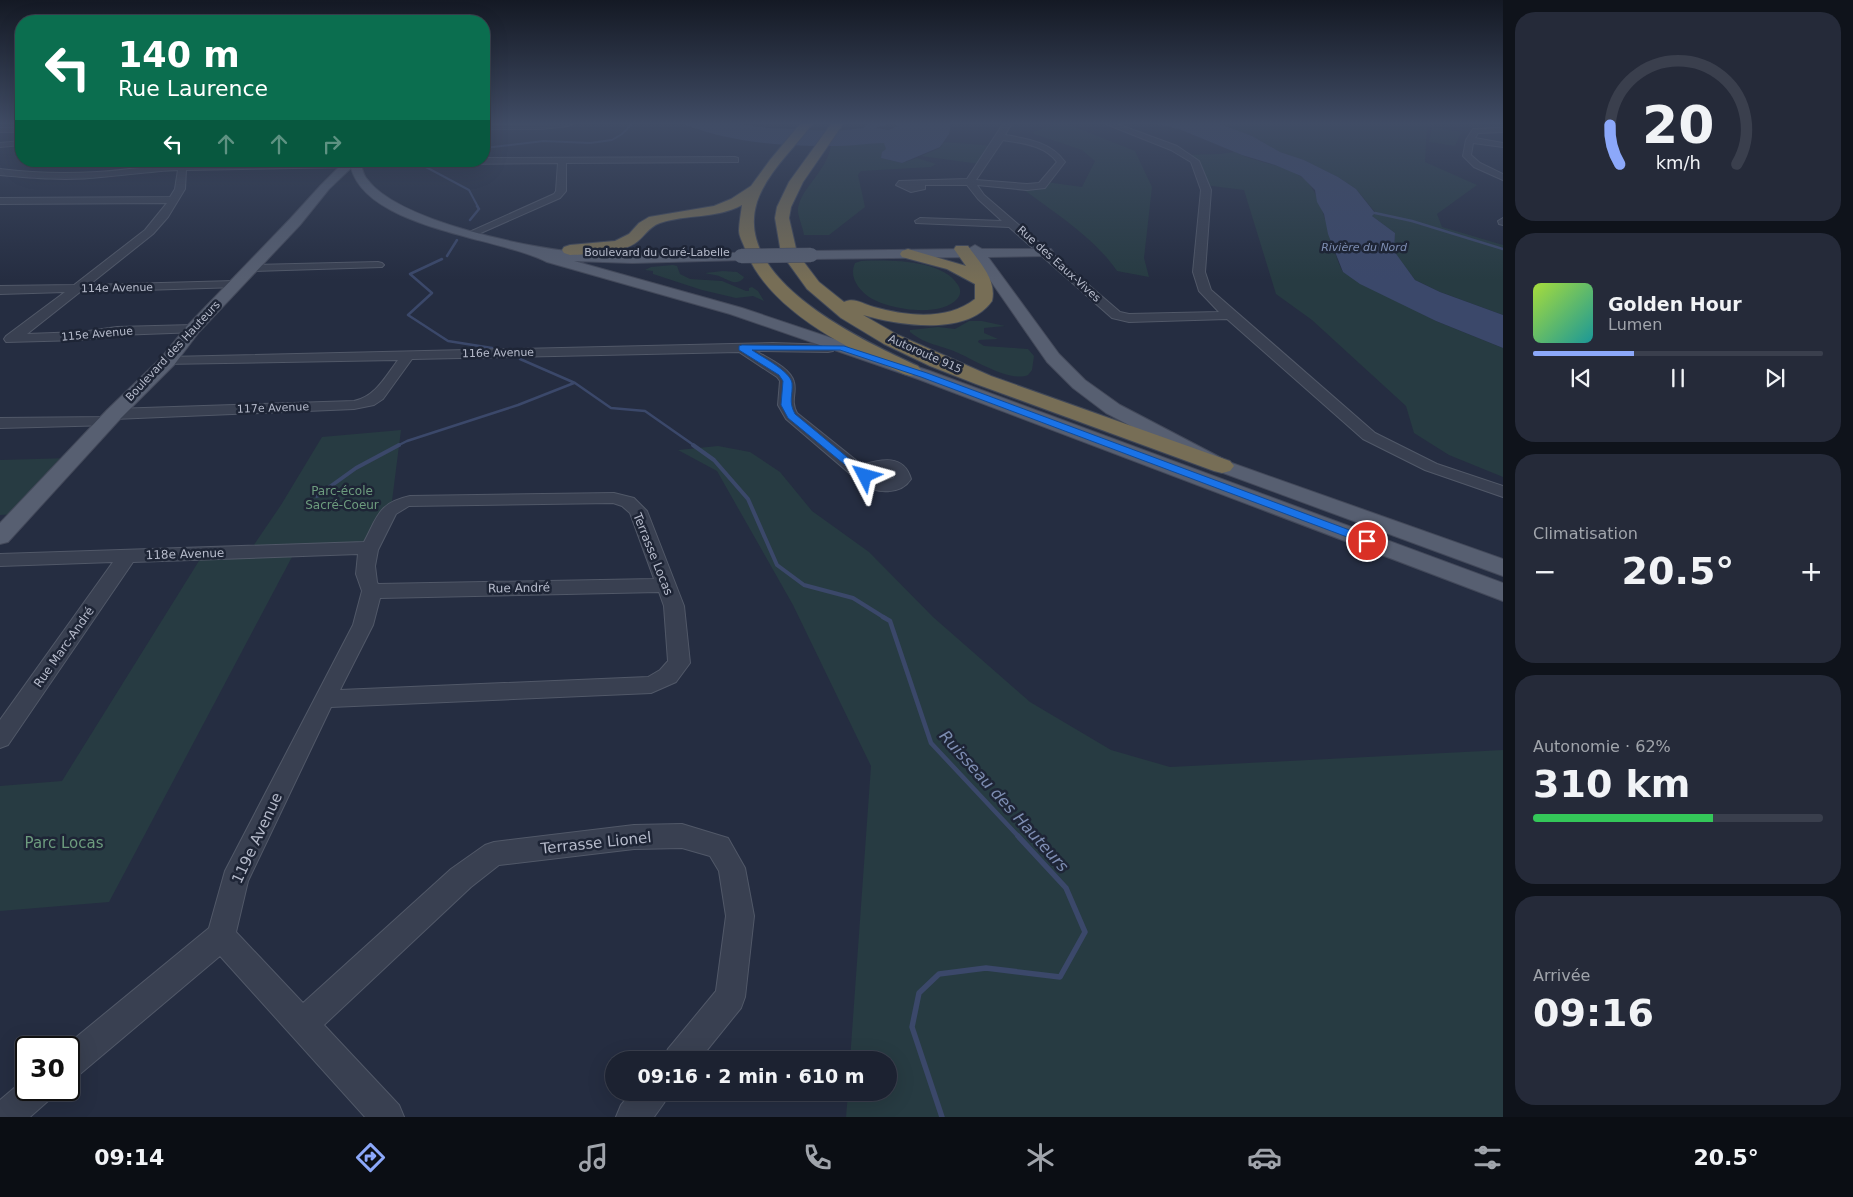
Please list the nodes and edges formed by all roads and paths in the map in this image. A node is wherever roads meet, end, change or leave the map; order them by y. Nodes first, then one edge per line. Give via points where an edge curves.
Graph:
1 (182, 176) edge
2 (337, 176) edge
3 (357, 176) edge
4 (562, 176) edge
5 (765, 176) edge
6 (801, 176) edge
7 (973, 176) edge
8 (1050, 176) edge
9 (1201, 176) edge
10 (372, 177) joint
11 (359, 179) junction
12 (911, 182) dead end
13 (970, 182) junction
14 (326, 187) junction
15 (756, 188) junction
16 (172, 200) junction
17 (1, 202) edge
18 (920, 221) dead end
19 (1014, 224) junction
20 (473, 232) junction
21 (633, 249) junction
22 (570, 250) joint
23 (1044, 250) junction
24 (112, 251) junction
25 (970, 251) junction
26 (127, 252) junction
27 (538, 252) junction
28 (809, 253) junction
29 (908, 254) junction
30 (378, 266) dead end
31 (250, 268) junction
32 (981, 280) junction
33 (234, 285) junction
34 (648, 285) junction
35 (814, 285) junction
36 (60, 289) junction
37 (79, 289) junction
38 (0, 290) edge
39 (1230, 315) junction
40 (193, 329) junction
41 (4, 338) edge
42 (742, 348) junction
43 (834, 348) junction
44 (408, 355) junction
45 (168, 361) junction
46 (924, 375) junction
47 (111, 418) junction
48 (0, 424) edge
49 (1222, 466) junction
50 (865, 476) dead end
51 (1503, 492) edge
52 (0, 538) edge
53 (370, 548) junction
54 (127, 556) junction
55 (0, 560) edge
56 (1503, 568) edge
57 (666, 585) junction
58 (372, 591) junction
59 (1503, 592) edge
60 (324, 699) junction
61 (0, 738) edge
62 (221, 936) junction
63 (301, 1025) junction
64 (686, 1051) edge
65 (80, 1054) edge
66 (24, 1101) edge
67 (646, 1101) edge
68 (4, 1117) edge
69 (387, 1117) edge
70 (633, 1117) edge

1 - 16 street via 180,189
2 - 14 main road, Boulevard des Hauteurs
3 - 11 main road
4 - 20 street via 561,191 557,196
5 - 15 highway, Autoroute 915
6 - 35 highway, Autoroute 915 via 789,194 782,217 784,237 790,253
7 - 13 street
8 - 13 street via 1042,186
9 - 39 street via 1206,190 1199,272 1205,291
10 - 11 main road
10 - 20 main road, Boulevard du Curé-Labelle via 404,203
11 - 14 main road
11 - 20 main road, Boulevard du Curé-Labelle via 377,196 413,216
12 - 13 street
13 - 19 street, Rue des Eaux-Vives via 981,197
14 - 31 main road, Boulevard des Hauteurs
15 - 21 highway via 722,208 651,222 639,229
15 - 46 highway, Autoroute 915 via 748,210 746,230 754,255 774,282 807,312 840,335
16 - 17 street
16 - 24 street
16 - 26 street via 164,215
18 - 19 street
19 - 23 street, Rue des Eaux-Vives
20 - 22 main road, Boulevard du Curé-Labelle
20 - 27 main road, Boulevard du Curé-Labelle
21 - 22 highway
21 - 27 main road, Boulevard du Curé-Labelle via 581,257
21 - 28 main road, Boulevard du Curé-Labelle, bridge via 740,254
21 - 34 main road via 631,272
23 - 25 main road
23 - 39 street, Rue des Eaux-Vives via 1116,314 1129,318
24 - 26 street
24 - 36 street
25 - 28 main road, Boulevard du Curé-Labelle
25 - 29 main road, Boulevard du Curé-Labelle
25 - 32 highway
25 - 49 main road via 1048,352 1079,384 1130,418
26 - 37 street
27 - 34 main road via 552,259
28 - 29 main road, Boulevard du Curé-Labelle
29 - 32 highway via 953,266
30 - 31 street
31 - 33 main road, Boulevard des Hauteurs
32 - 35 highway via 985,295 978,307 958,315 927,319 868,312
33 - 37 street, 114e Avenue
33 - 40 main road, Boulevard des Hauteurs
34 - 43 main road via 736,311
35 - 49 highway, Autoroute 915 via 853,318 920,354
36 - 37 street, 114e Avenue
36 - 38 street, 114e Avenue
36 - 41 street
37 - 41 street
39 - 51 street via 1369,436 1431,467
40 - 41 street, 115e Avenue
40 - 45 main road, Boulevard des Hauteurs
42 - 43 street, 116e Avenue
42 - 44 street, 116e Avenue
42 - 50 street via 788,381 786,405 791,416
43 - 46 main road
44 - 45 street, 116e Avenue
44 - 47 street, 117e Avenue via 378,396 369,402
45 - 47 main road, Boulevard des Hauteurs
46 - 59 main road
47 - 48 street, 117e Avenue
47 - 52 main road, Boulevard des Hauteurs
49 - 56 main road
53 - 54 street, 118e Avenue
53 - 57 street, Terrasse Locas via 391,509 403,502 614,498 628,502 638,511
53 - 58 street, Terrasse Locas via 364,570 365,580
54 - 55 street, 118e Avenue
54 - 61 street, Rue Marc-André
57 - 58 street, Rue André
57 - 60 street, Terrasse Locas via 674,606 678,663 668,676 652,685
58 - 60 street via 363,625
60 - 62 street, 119e Avenue via 235,880
62 - 63 street
62 - 65 street
63 - 64 street, Terrasse Lionel via 461,878 494,854 634,837 682,836 719,846 732,868 740,916 730,997
63 - 69 street
66 - 68 street
67 - 70 street

